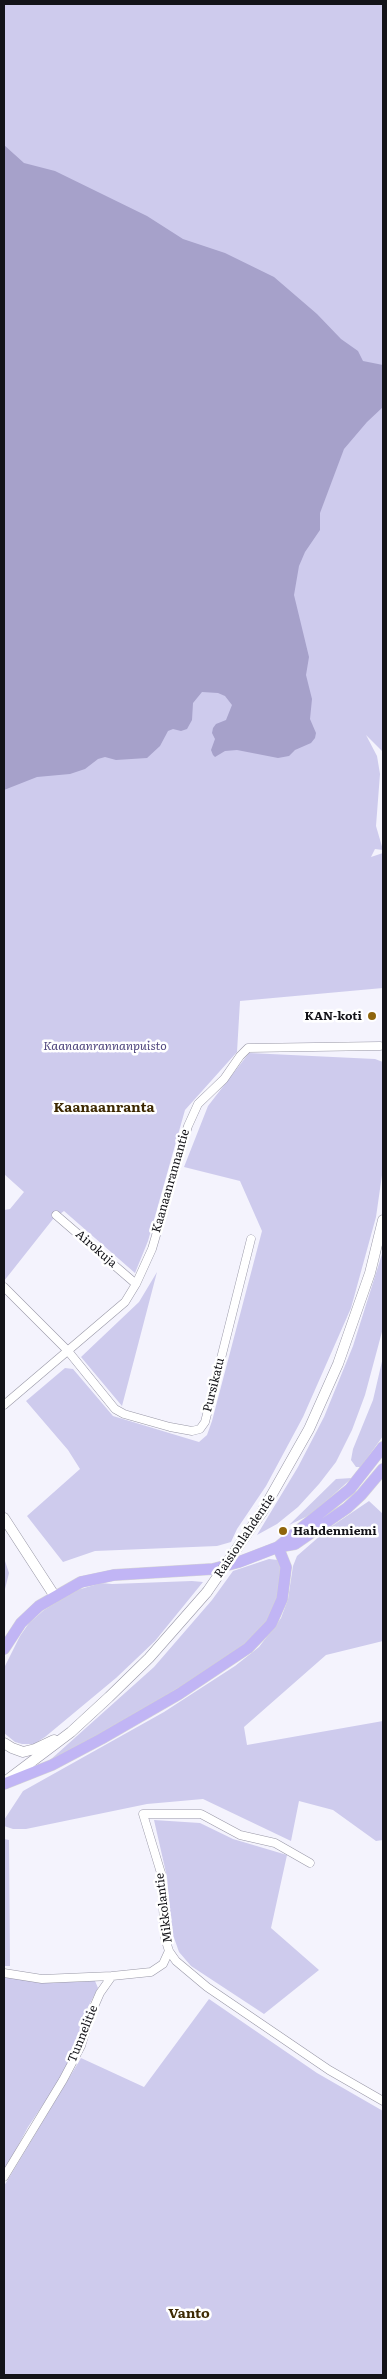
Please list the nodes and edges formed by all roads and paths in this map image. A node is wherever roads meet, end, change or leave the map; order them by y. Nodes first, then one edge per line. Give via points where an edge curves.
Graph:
1 (380, 1046) dead end
2 (56, 1215) dead end
3 (383, 1220) edge
4 (251, 1239) dead end
5 (136, 1284) junction
6 (4, 1287) edge
7 (68, 1351) junction
8 (4, 1405) edge
9 (383, 1450) edge
10 (383, 1469) edge
11 (4, 1518) edge
12 (278, 1547) junction
13 (54, 1595) junction
14 (4, 1649) edge
15 (71, 1732) junction
16 (4, 1743) edge
17 (4, 1783) edge
18 (310, 1863) dead end
19 (169, 1951) junction
20 (4, 1973) edge
21 (112, 1976) junction
22 (383, 2102) edge
23 (4, 2177) edge

1 - 5 street, Kaanaanrannantie via 248,1048 224,1079 198,1104 188,1126 152,1249
2 - 5 street, Airokuja
3 - 15 main road, Raisionlahdentie, bridge via 370,1273 338,1364 309,1429 262,1512 207,1592 149,1658
4 - 7 street, Pursikatu via 205,1422 200,1429 192,1431 170,1427 119,1412
5 - 7 street, Kaanaanrannantie via 119,1308
6 - 7 street
7 - 8 street, Kaanaanrannantie
9 - 12 main road via 350,1489
10 - 12 main road via 334,1519 295,1544
11 - 13 main road
12 - 13 main road via 213,1569 98,1577
12 - 17 main road via 286,1567 282,1599 271,1624 248,1648 179,1694 101,1739 52,1765
13 - 14 main road via 25,1618
15 - 16 main road via 29,1751 17,1750
15 - 17 main road, Raisionlahdentie
18 - 19 street, Mikkolantie via 275,1843 240,1835 201,1814 143,1814 161,1873
19 - 21 street via 163,1964 151,1972
19 - 22 street, Mikkolantie via 207,1988
20 - 21 street via 42,1979
21 - 23 street, Tunnelitie via 100,1993 81,2046 63,2080

